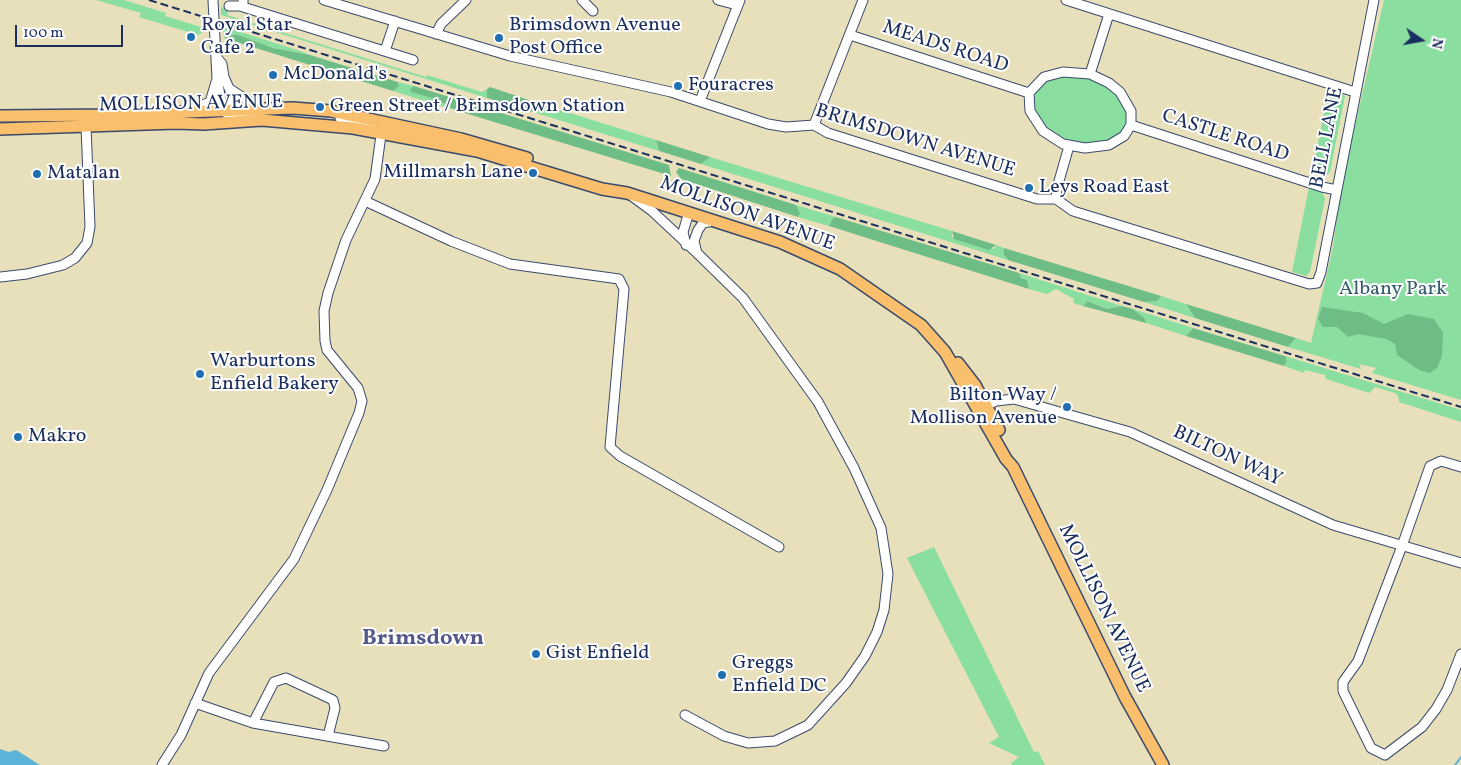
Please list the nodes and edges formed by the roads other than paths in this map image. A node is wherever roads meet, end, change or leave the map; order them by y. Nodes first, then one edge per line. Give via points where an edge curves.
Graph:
1 (213, 0) edge
2 (324, 0) edge
3 (466, 0) edge
4 (582, 0) edge
5 (718, 0) edge
6 (863, 0) edge
7 (1066, 0) edge
8 (1374, 0) edge
9 (738, 2) edge
10 (243, 3) edge
11 (229, 6) dead end
12 (593, 11) dead end
13 (1109, 14) junction
14 (395, 20) junction
15 (436, 34) junction
16 (850, 35) junction
17 (385, 51) junction
18 (216, 57) junction
19 (413, 60) dead end
20 (1090, 74) junction
21 (217, 79) junction
22 (230, 89) junction
23 (1355, 92) junction
24 (1029, 93) junction
25 (700, 101) junction
26 (263, 108) junction
27 (312, 109) junction
28 (186, 112) junction
29 (227, 114) junction
30 (0, 116) edge
31 (388, 124) junction
32 (814, 125) junction
33 (1131, 125) junction
34 (86, 126) junction
35 (0, 129) edge
36 (381, 135) junction
37 (1070, 146) junction
38 (1337, 190) junction
39 (627, 193) junction
40 (1056, 199) junction
41 (364, 201) junction
42 (689, 212) junction
43 (716, 220) junction
44 (686, 245) junction
45 (697, 254) junction
46 (0, 277) edge
47 (1317, 283) joint
48 (982, 407) junction
49 (1461, 467) edge
50 (1402, 546) junction
51 (779, 547) dead end
52 (1461, 563) edge
53 (1461, 654) edge
54 (195, 703) junction
55 (685, 715) dead end
56 (252, 723) junction
57 (328, 736) junction
58 (384, 746) dead end
59 (162, 765) edge
60 (1163, 765) edge

1 - 18 street
2 - 14 street, BRIMSDOWN AVENUE
3 - 15 street via 441,24
4 - 12 street
5 - 9 street
6 - 16 street
7 - 13 street
8 - 23 street, BELL LANE
9 - 25 street
10 - 11 street
10 - 17 street
13 - 20 street
13 - 23 street
14 - 15 street, BRIMSDOWN AVENUE
14 - 17 street
15 - 25 street, BRIMSDOWN AVENUE via 510,56
16 - 24 street, MEADS ROAD
16 - 32 street
17 - 19 street
18 - 21 street
18 - 22 street via 222,64
20 - 24 street via 1050,75 1039,80
20 - 33 street via 1109,83 1125,98 1131,111
21 - 28 street via 210,102
21 - 29 street
22 - 26 street
22 - 29 street
23 - 38 street, BELL LANE
24 - 37 street via 1028,106 1037,124
25 - 32 street, BRIMSDOWN AVENUE via 778,126
26 - 27 main road, MOLLISON AVENUE
26 - 29 main road, MOLLISON AVENUE
27 - 31 main road, MOLLISON AVENUE
27 - 36 street, MOLLISON AVENUE via 369,126
28 - 29 main road, MOLLISON AVENUE
28 - 30 main road, MOLLISON AVENUE
29 - 34 main road, MOLLISON AVENUE
29 - 36 main road, MOLLISON AVENUE via 353,128
31 - 36 street
31 - 39 main road, MOLLISON AVENUE via 489,146 605,182
32 - 40 street, BRIMSDOWN AVENUE via 828,133 1036,199
33 - 37 street via 1124,136 1109,145
33 - 38 street, CASTLE ROAD
34 - 35 main road, MOLLISON AVENUE
34 - 46 street via 90,227 87,243 75,258 63,265
36 - 39 main road, MOLLISON AVENUE via 477,151 602,189
36 - 41 street via 375,179
37 - 40 street
38 - 47 street, BELL LANE
39 - 42 main road, MOLLISON AVENUE
39 - 44 street via 652,211
40 - 47 street, BRIMSDOWN AVENUE via 1073,211 1305,284
41 - 51 street via 510,264 619,279 624,289 610,448
41 - 54 street via 346,240 328,294 324,321 327,350 354,380 361,394 359,413 294,559 224,650
42 - 43 main road, MOLLISON AVENUE
42 - 44 street via 683,232
43 - 45 street via 704,222 698,230 694,241
43 - 48 main road, MOLLISON AVENUE via 780,242 840,269 921,325 970,377
44 - 45 street
45 - 55 street via 743,298 818,402 854,468 881,528 888,574 884,610 866,656 808,725 774,741 748,743 724,736
48 - 50 street, BILTON WAY via 1014,398 1130,432 1333,525
48 - 60 main road, MOLLISON AVENUE via 1011,456 1013,467 1125,697
49 - 50 street via 1441,461 1430,466
50 - 52 street, BILTON WAY
50 - 53 street via 1358,661 1343,682 1343,691 1371,748 1385,754 1422,728 1447,690
54 - 56 street
54 - 59 street via 181,735
56 - 57 street
56 - 57 street via 274,682 286,678 333,700 335,708
57 - 58 street

